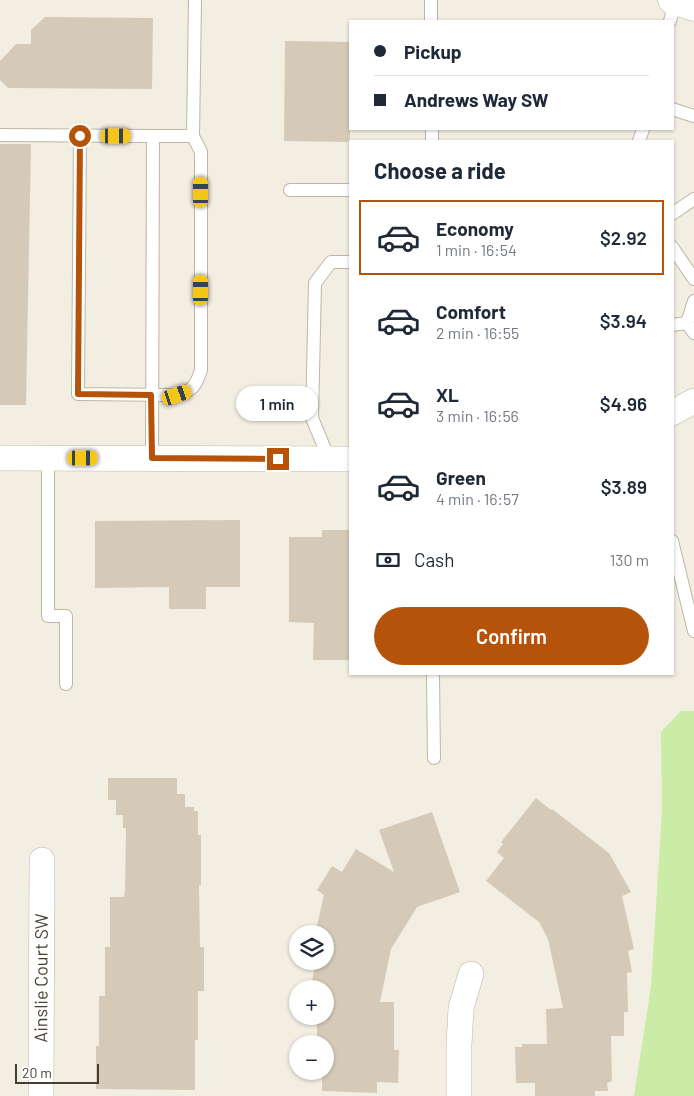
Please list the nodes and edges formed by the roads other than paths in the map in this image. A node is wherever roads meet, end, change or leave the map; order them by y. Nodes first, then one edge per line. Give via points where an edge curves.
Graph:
1 (195, 0) edge
2 (431, 0) edge
3 (431, 20) edge
4 (674, 110) edge
5 (694, 116) edge
6 (0, 135) edge
7 (80, 136) junction
8 (153, 136) junction
9 (193, 136) junction
10 (290, 190) dead end
11 (349, 190) edge
12 (694, 199) edge
13 (674, 213) edge
14 (674, 250) edge
15 (349, 262) edge
16 (694, 279) edge
17 (694, 301) edge
18 (674, 325) edge
19 (691, 328) edge
20 (151, 395) junction
21 (694, 401) edge
22 (674, 412) edge
23 (0, 458) edge
24 (48, 458) junction
25 (152, 458) junction
26 (339, 459) edge
27 (674, 549) edge
28 (694, 630) edge
29 (433, 677) dead end
30 (66, 684) dead end
31 (434, 758) dead end
32 (42, 860) dead end
33 (471, 974) dead end
34 (41, 1096) edge
35 (459, 1096) edge

1 - 9 lane
2 - 3 lane
4 - 5 lane
6 - 7 lane
7 - 8 lane
7 - 20 lane via 78,394
8 - 9 lane
8 - 20 lane
9 - 20 lane via 201,152 201,370 189,391 177,395
10 - 11 lane
12 - 13 lane
14 - 16 lane
15 - 26 lane via 331,262 315,283 312,418
17 - 19 lane
18 - 19 lane
20 - 25 lane
21 - 22 street
23 - 24 street
24 - 25 street
24 - 30 lane via 48,616 66,616
25 - 26 street
27 - 28 lane
29 - 31 lane
32 - 34 street, Ainslie Court SW
33 - 35 street via 461,1008

